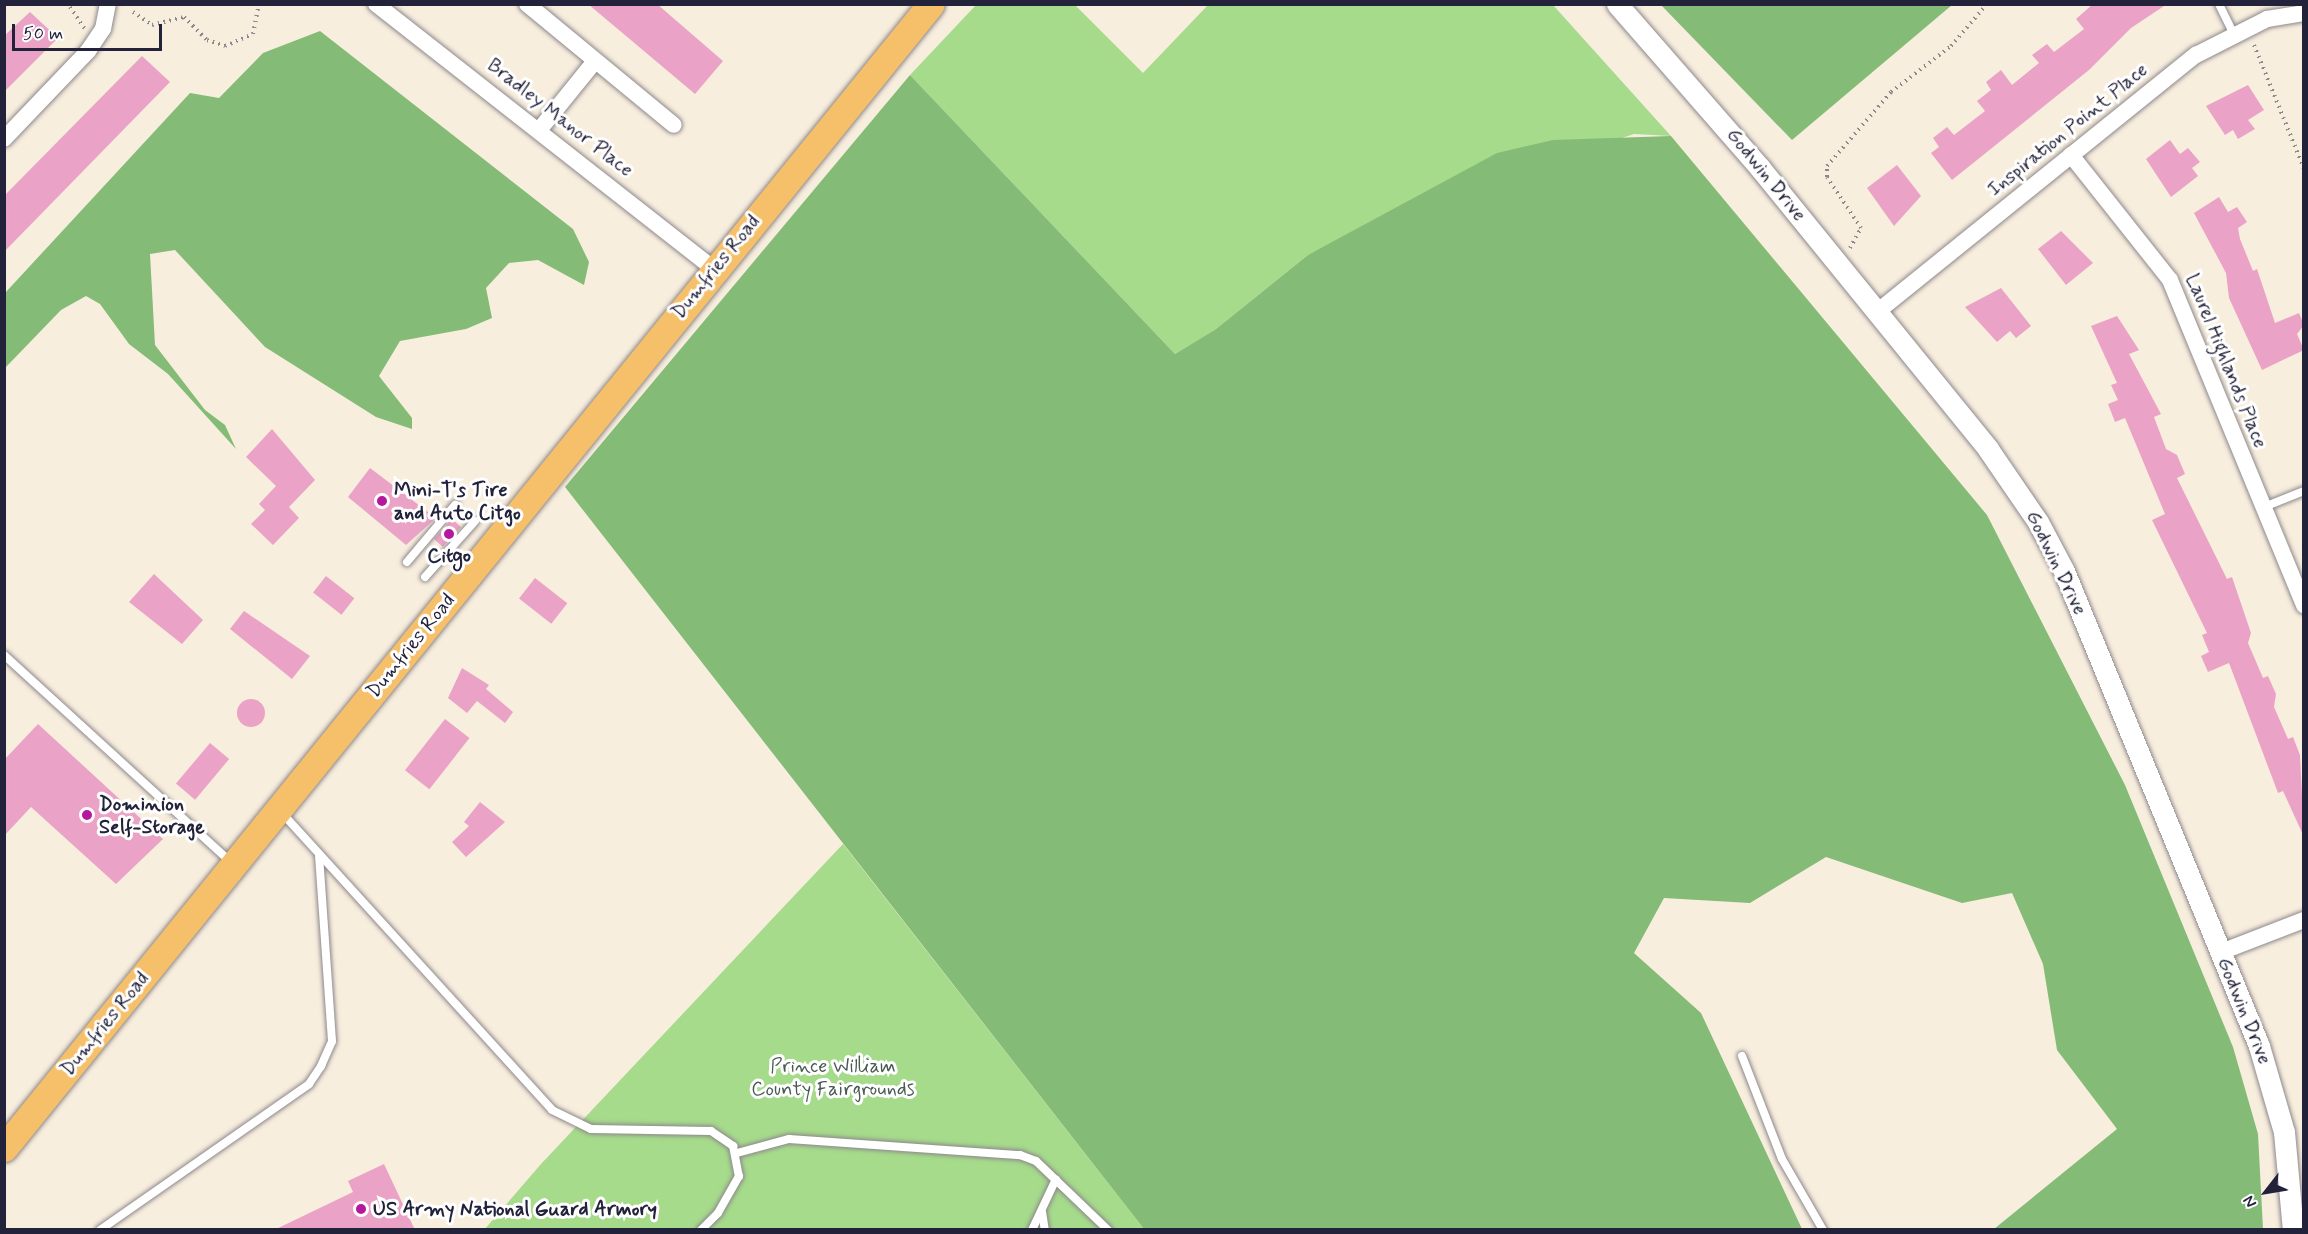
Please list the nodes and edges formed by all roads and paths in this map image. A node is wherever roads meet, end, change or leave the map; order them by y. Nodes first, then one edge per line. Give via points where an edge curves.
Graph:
1 (108, 4) edge
2 (259, 4) edge
3 (375, 4) edge
4 (527, 4) edge
5 (931, 4) edge
6 (1617, 4) edge
7 (1987, 4) edge
8 (2219, 4) edge
9 (133, 12) dead end
10 (2304, 13) edge
11 (2240, 30) junction
12 (595, 61) junction
13 (674, 125) dead end
14 (540, 129) junction
15 (4, 139) edge
16 (2071, 155) junction
17 (2304, 169) edge
18 (1851, 248) dead end
19 (714, 269) junction
20 (1877, 312) junction
21 (2304, 491) edge
22 (455, 505) dead end
23 (2264, 507) junction
24 (475, 521) dead end
25 (406, 562) dead end
26 (425, 577) dead end
27 (2304, 605) edge
28 (4, 655) edge
29 (280, 810) junction
30 (320, 855) junction
31 (234, 865) junction
32 (2304, 920) edge
33 (2221, 952) junction
34 (1742, 1056) dead end
35 (4, 1148) edge
36 (737, 1153) junction
37 (1056, 1179) junction
38 (1042, 1212) junction
39 (100, 1230) edge
40 (701, 1230) edge
41 (1032, 1230) edge
42 (1045, 1230) edge
43 (1108, 1230) edge
44 (1823, 1230) edge
45 (2293, 1230) edge

1 - 15 street via 96,41
2 - 9 path via 253,34 225,46 207,40 184,17 152,25
3 - 14 street, Bradley Manor Place
4 - 12 street
5 - 19 main road, Dumfries Road
6 - 20 street, Godwin Drive via 1729,130
7 - 18 path via 1951,46 1891,92 1827,166 1827,177 1861,228
8 - 11 lane
10 - 11 street, Inspiration Point Place
11 - 16 street, Inspiration Point Place via 2196,55
11 - 17 path
12 - 13 street
12 - 14 street
14 - 19 street, Bradley Manor Place
16 - 20 street, Inspiration Point Place
16 - 23 street, Laurel Highlands Place via 2164,269
19 - 29 main road, Dumfries Road
20 - 33 street, Godwin Drive via 1988,449 2038,522 2064,571
21 - 23 lane
22 - 25 lane
23 - 27 street, Laurel Highlands Place
24 - 26 lane
28 - 31 lane
29 - 30 lane
29 - 31 main road, Dumfries Road
30 - 36 lane via 552,1110 591,1129 711,1131
30 - 39 lane via 332,1041 321,1066 309,1084
31 - 35 main road, Dumfries Road
32 - 33 street
33 - 45 street, Godwin Drive via 2273,1086 2288,1159
34 - 44 lane via 1782,1160
36 - 37 lane via 789,1139 974,1150 1028,1158
36 - 40 lane via 739,1176 732,1193
37 - 38 lane
37 - 43 lane
38 - 41 lane
38 - 42 lane

